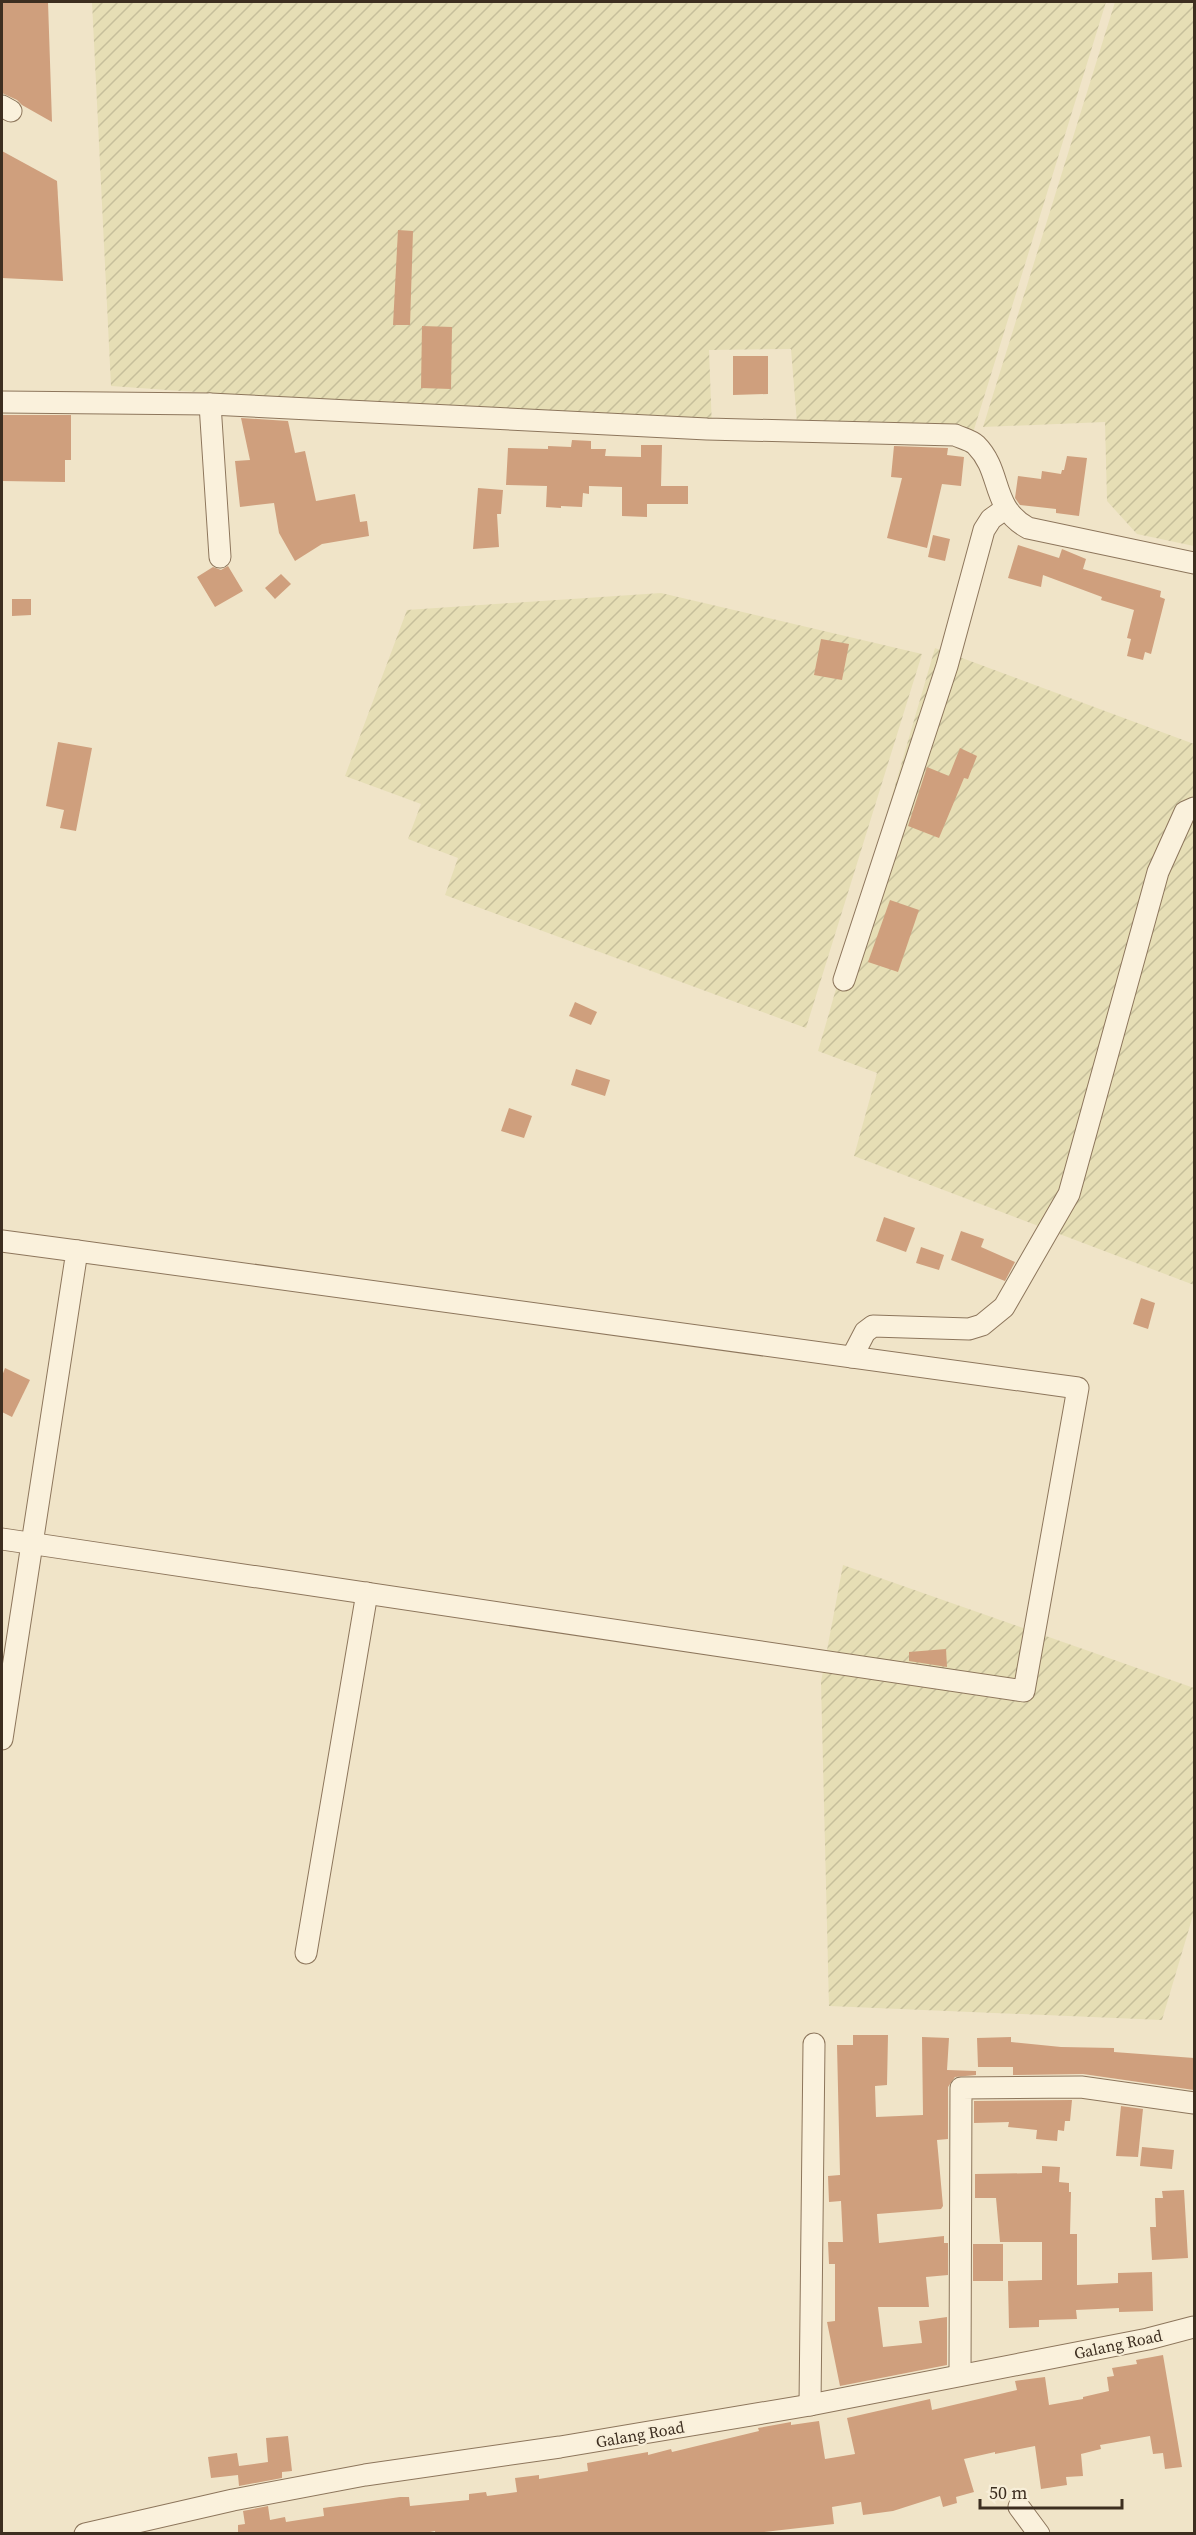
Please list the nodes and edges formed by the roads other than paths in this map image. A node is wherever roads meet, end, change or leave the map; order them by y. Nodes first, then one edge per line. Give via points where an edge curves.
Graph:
1 (2, 402) edge
2 (210, 404) junction
3 (1005, 508) junction
4 (220, 557) dead end
5 (1194, 563) edge
6 (1194, 808) edge
7 (844, 980) dead end
8 (2, 1241) edge
9 (77, 1251) junction
10 (852, 1357) junction
11 (2, 1539) edge
12 (30, 1544) junction
13 (367, 1593) junction
14 (2, 1739) edge
15 (306, 1953) dead end
16 (814, 2044) dead end
17 (1194, 2103) edge
18 (1194, 2327) edge
19 (960, 2375) junction
20 (810, 2405) junction
21 (1019, 2507) dead end
22 (85, 2534) edge
23 (1039, 2534) edge

1 - 2 street
2 - 3 street via 707,429 955,435 975,444 986,458
2 - 4 street
3 - 5 street via 1015,521 1029,528
3 - 7 street via 984,530 947,666
6 - 10 street via 1185,812 1158,872 1070,1194 1004,1307 988,1321 969,1329 873,1326 865,1332
8 - 9 street
9 - 10 street
9 - 12 street
10 - 13 street via 1078,1388 1024,1690
11 - 12 street
12 - 13 street
12 - 14 street
13 - 15 street
16 - 20 street
17 - 19 street via 1081,2087 961,2088
18 - 19 street, Galang Road
19 - 20 street, Galang Road
20 - 22 street, Galang Road via 365,2475 232,2499
21 - 23 street

